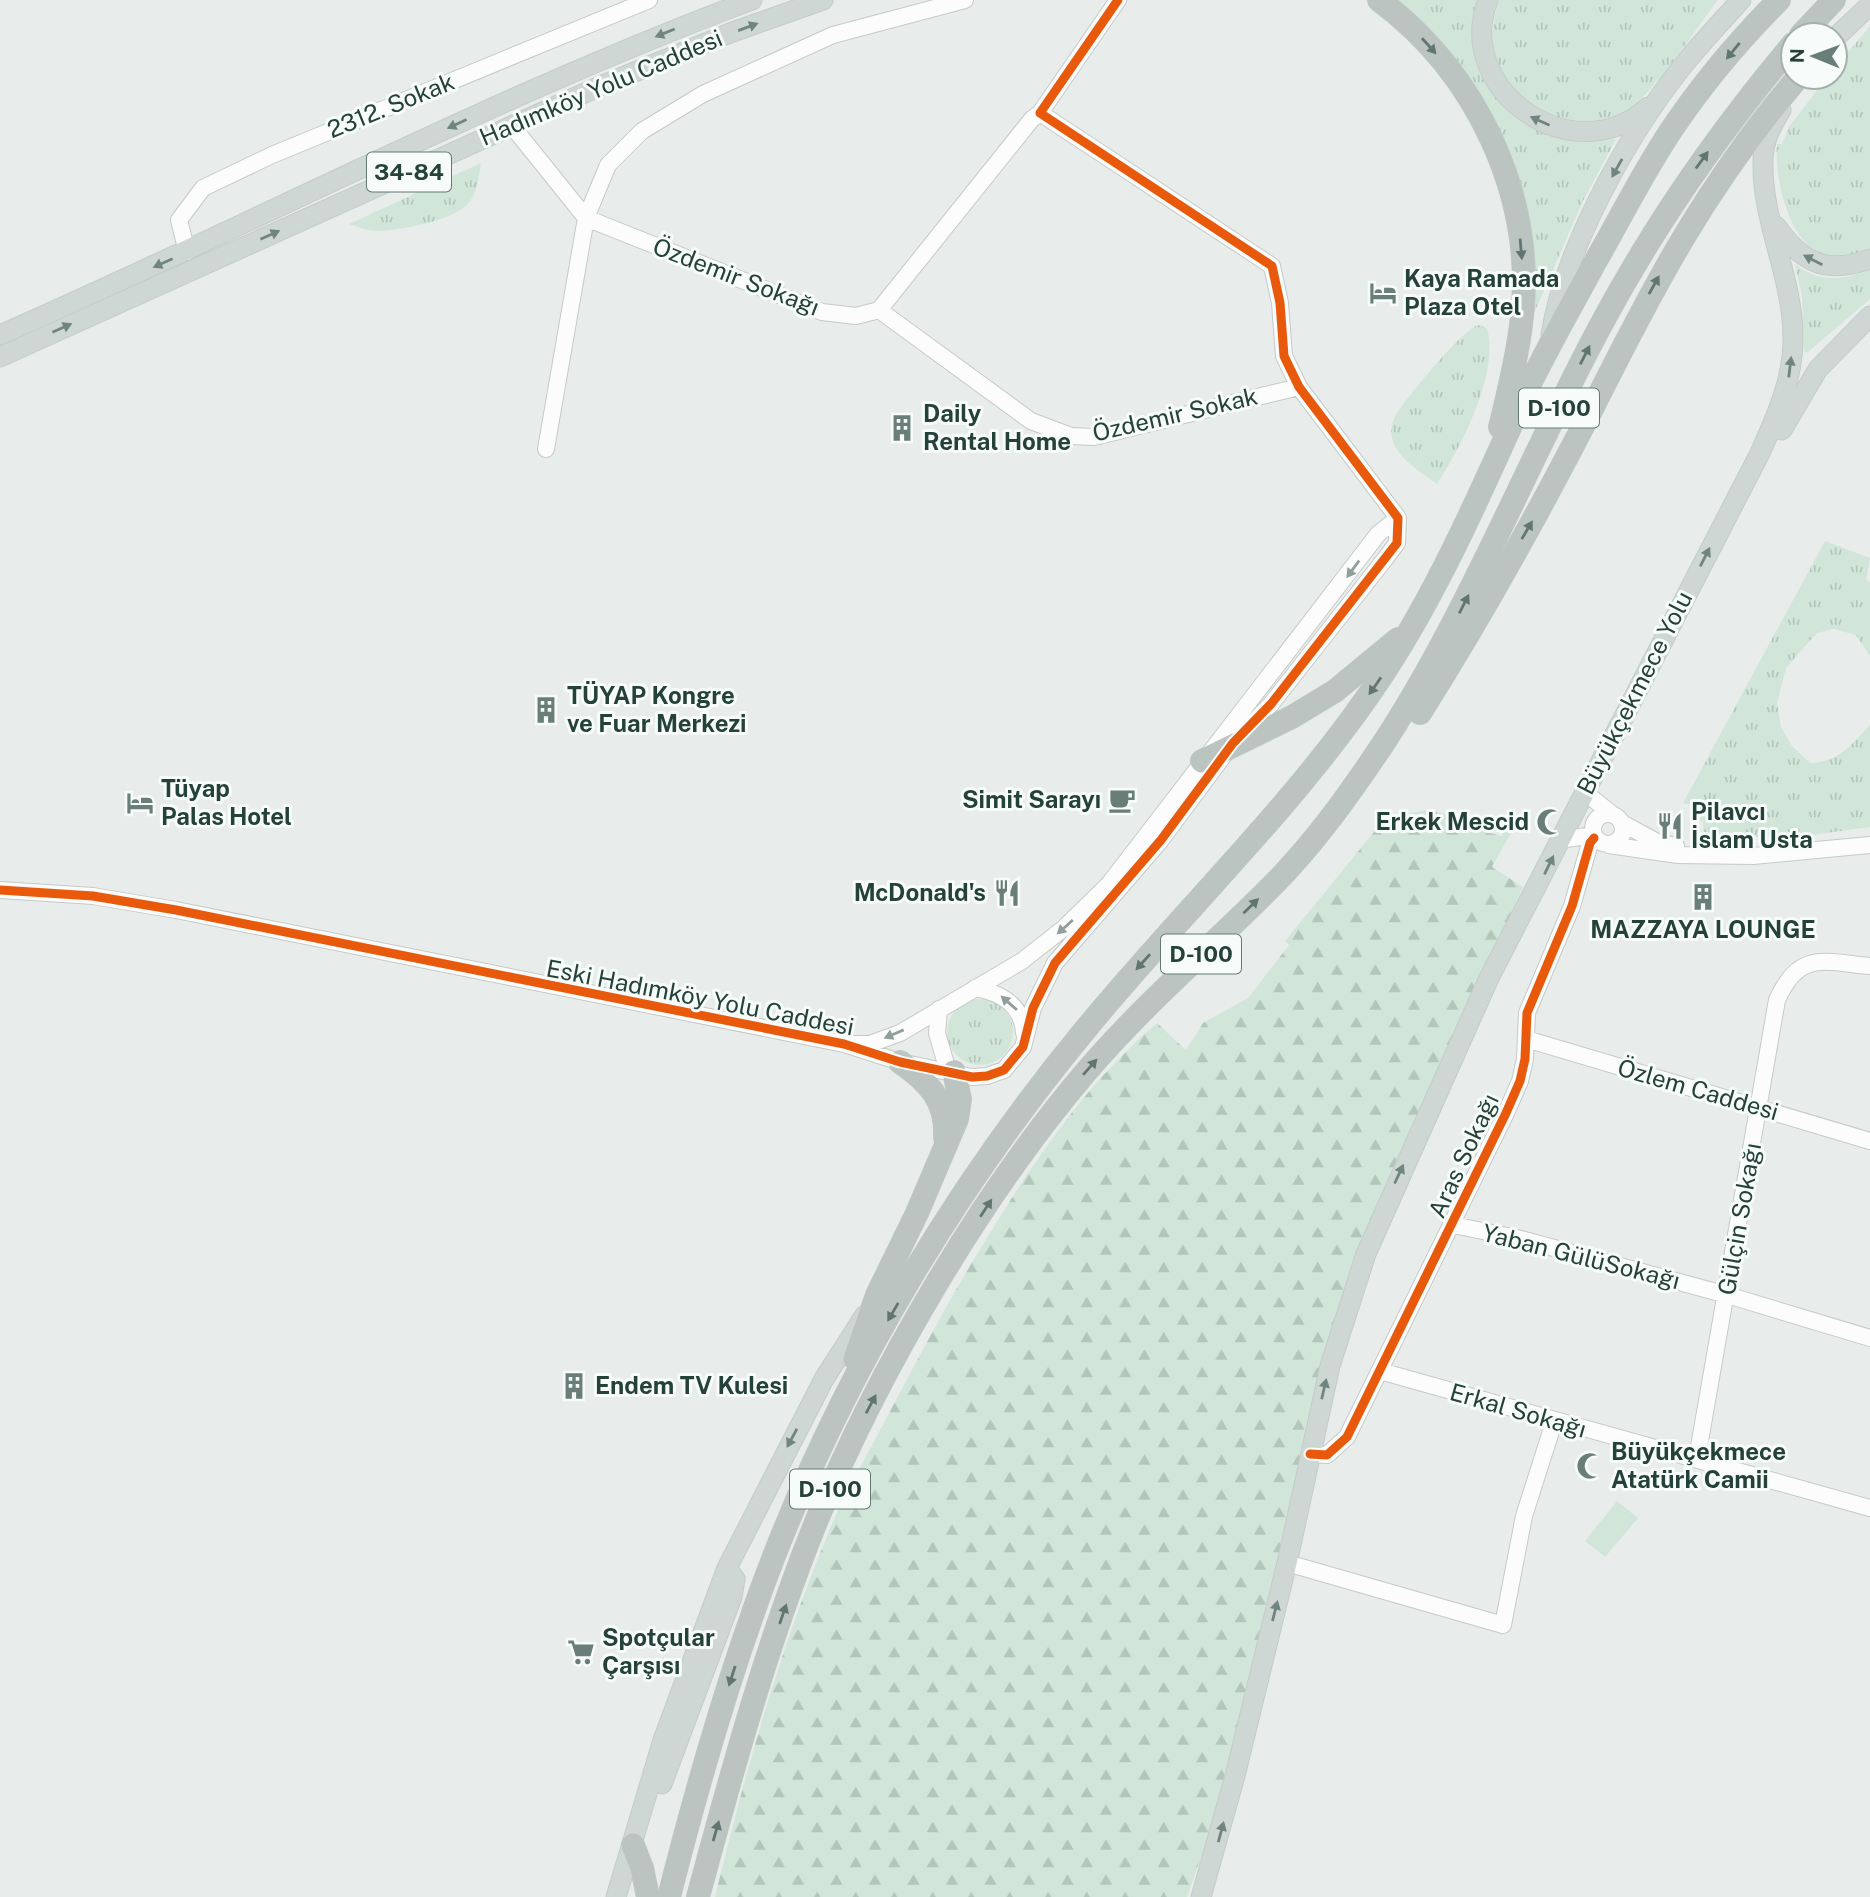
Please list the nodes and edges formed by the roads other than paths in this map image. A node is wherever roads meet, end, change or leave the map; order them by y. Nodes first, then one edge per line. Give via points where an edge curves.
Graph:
1 (649, 0) edge
2 (752, 0) edge
3 (823, 0) edge
4 (965, 0) edge
5 (1118, 0) edge
6 (1379, 0) edge
7 (1488, 0) edge
8 (1741, 0) edge
9 (1779, 0) edge
10 (1833, 0) edge
11 (1870, 5) edge
12 (1814, 21) edge
13 (1849, 25) edge
14 (1779, 62) edge
15 (1680, 69) junction
16 (1787, 91) edge
17 (1791, 91) edge
18 (1040, 113) junction
19 (512, 126) junction
20 (586, 218) junction
21 (1771, 218) junction
22 (187, 252) junction
23 (1870, 259) edge
24 (879, 310) junction
25 (1870, 316) edge
26 (0, 335) edge
27 (1549, 348) junction
28 (0, 357) edge
29 (1299, 387) junction
30 (546, 449) dead end
31 (1487, 481) junction
32 (1736, 497) junction
33 (1398, 519) junction
34 (1411, 628) junction
35 (1284, 653) junction
36 (1294, 676) junction
37 (1233, 743) junction
38 (1202, 761) junction
39 (1353, 788) junction
40 (1583, 792) junction
41 (1617, 818) junction
42 (1644, 834) junction
43 (1155, 836) junction
44 (1870, 836) edge
45 (1560, 840) junction
46 (1599, 841) junction
47 (1870, 845) edge
48 (1632, 848) junction
49 (0, 890) edge
50 (1870, 966) edge
51 (975, 988) junction
52 (939, 1009) junction
53 (1024, 1036) junction
54 (1527, 1040) junction
55 (844, 1044) junction
56 (900, 1062) junction
57 (951, 1072) junction
58 (1759, 1108) junction
59 (1870, 1140) edge
60 (943, 1154) junction
61 (965, 1191) junction
62 (1453, 1225) junction
63 (877, 1295) junction
64 (1727, 1295) junction
65 (1870, 1338) edge
66 (1380, 1371) junction
67 (839, 1411) junction
68 (1553, 1422) junction
69 (1310, 1454) junction
70 (1697, 1458) junction
71 (1870, 1508) edge
72 (1287, 1563) junction
73 (633, 1845) junction
74 (616, 1897) edge
75 (648, 1897) edge
76 (669, 1897) edge
77 (698, 1897) edge
78 (1201, 1897) edge

1 - 22 street, 2312. Sokak via 272,155 203,188 179,220
2 -> 22 main road, Hadımköy Yolu Caddesi / 34-84 via 559,78
19 -> 3 main road, Hadımköy Yolu Caddesi / 34-84 via 667,58
4 - 20 street via 833,35 703,94 642,131 608,165
5 - 18 street
6 -> 31 highway via 1424,40 1469,94 1487,126 1514,201 1522,256 1522,316
15 -> 7 main road via 1656,100 1625,124 1588,132 1551,126 1526,114 1495,79 1485,44
8 - 15 main road
9 -> 27 highway, D-100 via 1672,129
10 - 12 highway
11 - 13 main road
39 -> 14 highway, D-100 via 1453,626 1573,378 1630,274 1700,163
15 -> 27 main road via 1591,215 1559,295
39 -> 16 highway via 1414,723 1446,673 1533,520 1679,240 1755,128
17 - 21 main road via 1766,139 1762,159
18 - 24 street
18 - 29 street via 1272,266 1284,356
19 - 20 street, Özdemir Sokağı
28 -> 19 main road, Hadımköy Yolu Caddesi / 34-84
20 - 24 street, Özdemir Sokağı via 822,312 856,316
20 - 30 street
23 -> 21 main road via 1840,268 1810,260 1795,249
32 -> 21 main road via 1779,411 1792,354 1791,305
22 -> 26 main road, Hadımköy Yolu Caddesi / 34-84
24 - 29 street, Özdemir Sokak via 1031,421 1071,436 1094,437
25 - 32 main road via 1818,369 1774,445
27 - 31 highway, D-100
29 - 33 street
31 - 34 highway, D-100
40 -> 32 main road, Büyükçekmece Yolu
33 -> 35 street, Eski Hadımköy Yolu Caddesi via 1378,534
33 - 36 street, Eski Hadımköy Yolu Caddesi via 1396,543
34 - 37 highway via 1335,691 1292,717
34 -> 61 highway, D-100 via 1352,719 1084,1030
35 - 36 street
35 - 38 street, Eski Hadımköy Yolu Caddesi
36 - 37 street, Eski Hadımköy Yolu Caddesi
37 - 38 highway
37 - 43 street, Eski Hadımköy Yolu Caddesi
38 - 43 street, Eski Hadımköy Yolu Caddesi
77 -> 39 highway, D-100 via 762,1675 815,1524 863,1420 945,1274 997,1191 1082,1076 1140,1013 1274,884
40 - 41 street
40 - 45 main road, Büyükçekmece Yolu
41 - 42 street
41 - 46 street via 1620,837
41 - 46 street via 1602,815 1596,820
42 - 44 street via 1672,846 1704,847
42 - 48 street via 1639,846
43 -> 51 street, Eski Hadımköy Yolu Caddesi via 1064,928 1022,961
43 - 53 street, Eski Hadımköy Yolu Caddesi via 1055,964
45 - 46 street
69 -> 45 main road, Büyükçekmece Yolu via 1329,1366 1366,1254 1489,978
46 - 48 street
46 - 54 street, Aras Sokağı via 1588,849 1572,906 1527,1013
47 - 48 street via 1753,856 1678,855
49 - 55 street, Eski Hadımköy Yolu Caddesi via 93,896 176,910
50 - 58 street, Gülçin Sokağı via 1821,962 1798,967 1786,980 1777,1000
51 - 52 street, Eski Hadımköy Yolu Caddesi
53 -> 51 street via 1023,1018 1014,1006 994,992
52 -> 55 street, Eski Hadımköy Yolu Caddesi via 890,1037 870,1044
52 - 57 street via 937,1033
53 - 57 street, Eski Hadımköy Yolu Caddesi via 1023,1047 1004,1070 972,1077
54 - 58 street, Özlem Caddesi
54 - 62 street, Aras Sokağı via 1520,1081
55 - 56 street, Eski Hadımköy Yolu Caddesi
56 - 57 street, Eski Hadımköy Yolu Caddesi
56 - 60 highway via 926,1080 941,1103 946,1128
57 - 60 highway via 960,1099
58 - 59 street, Özlem Caddesi
58 - 64 street, Gülçin Sokağı
60 - 63 highway
61 - 63 main road
61 -> 67 highway, D-100
62 - 64 street, Yaban GülüSokağı
62 - 66 street, Aras Sokağı
63 - 67 highway
63 -> 73 main road via 824,1379 727,1568 663,1740
64 - 65 street, Yaban GülüSokağı
64 - 70 street, Gülçin Sokağı
66 - 68 street, Erkal Sokağı
66 - 69 street, Aras Sokağı via 1342,1444 1326,1455
67 -> 76 highway, D-100 via 753,1612 706,1755
68 - 70 street, Erkal Sokağı
68 - 72 street via 1524,1516 1503,1625
69 - 72 main road, Büyükçekmece Yolu
70 - 71 street, Erkal Sokağı
78 -> 72 main road, Büyükçekmece Yolu
73 - 74 main road
73 - 75 highway

